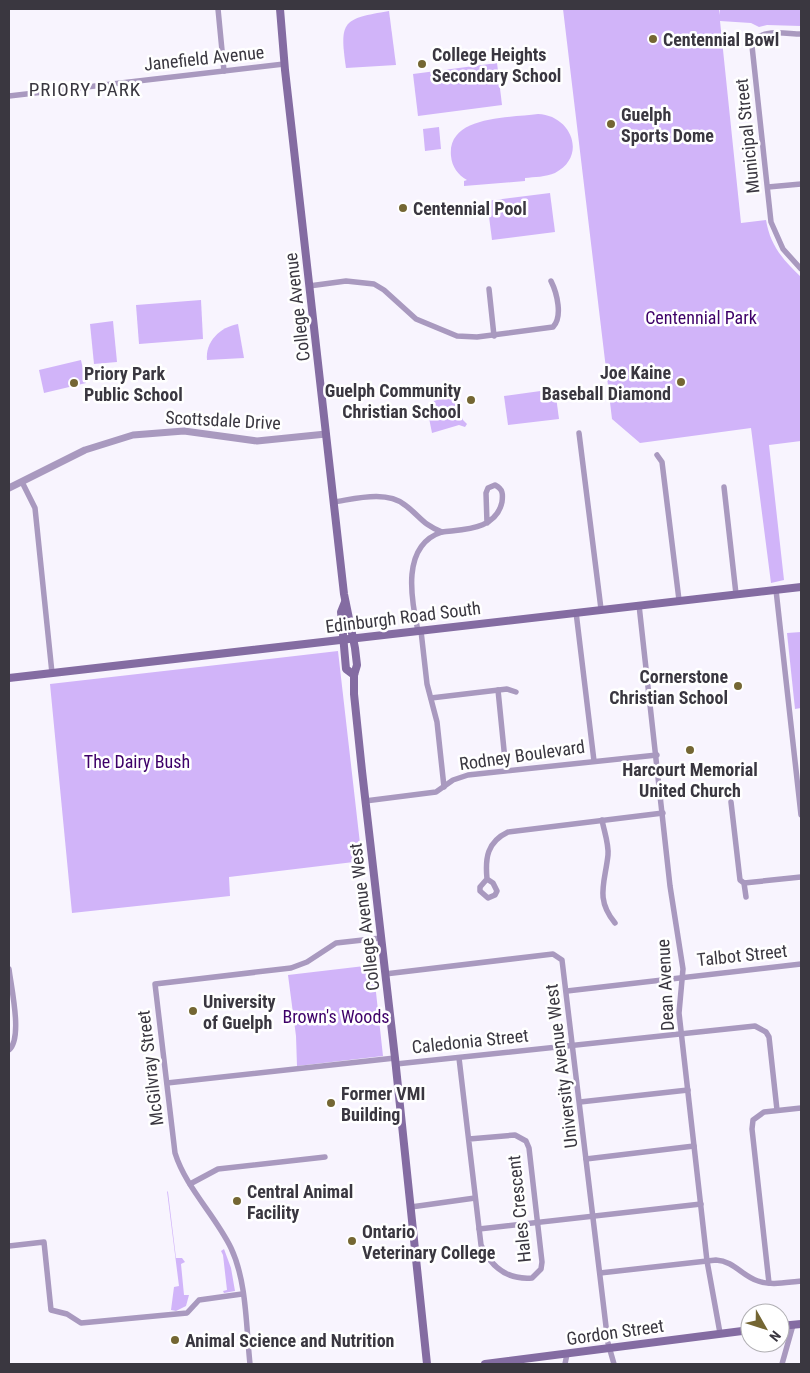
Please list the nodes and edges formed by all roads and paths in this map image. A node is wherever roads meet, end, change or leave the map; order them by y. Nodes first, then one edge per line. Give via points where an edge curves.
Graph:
1 (218, 9) edge
2 (280, 9) edge
3 (801, 34) edge
4 (284, 64) junction
5 (224, 71) junction
6 (9, 96) edge
7 (801, 184) edge
8 (768, 188) junction
9 (801, 269) edge
10 (552, 281) dead end
11 (309, 286) junction
12 (489, 289) dead end
13 (494, 336) junction
14 (579, 433) dead end
15 (326, 434) junction
16 (657, 454) dead end
17 (22, 482) junction
18 (724, 487) dead end
19 (9, 488) edge
20 (334, 502) junction
21 (487, 523) junction
22 (442, 532) junction
23 (801, 587) edge
24 (776, 590) junction
25 (736, 594) junction
26 (679, 600) junction
27 (345, 602) junction
28 (639, 605) junction
29 (601, 609) junction
30 (576, 612) junction
31 (419, 631) junction
32 (354, 639) junction
33 (344, 640) junction
34 (52, 673) junction
35 (354, 676) junction
36 (9, 678) edge
37 (498, 690) junction
38 (516, 692) dead end
39 (431, 698) junction
40 (657, 754) junction
41 (594, 761) junction
42 (506, 770) junction
43 (444, 787) junction
44 (365, 801) junction
45 (731, 802) dead end
46 (663, 814) junction
47 (801, 815) edge
48 (602, 820) junction
49 (801, 876) edge
50 (486, 879) dead end
51 (744, 883) junction
52 (746, 897) dead end
53 (615, 923) dead end
54 (381, 938) junction
55 (801, 964) edge
56 (9, 969) edge
57 (385, 974) junction
58 (682, 977) junction
59 (567, 990) junction
60 (682, 1034) junction
61 (573, 1045) junction
62 (9, 1050) edge
63 (459, 1058) junction
64 (396, 1061) junction
65 (167, 1083) junction
66 (688, 1090) junction
67 (580, 1102) junction
68 (801, 1108) edge
69 (777, 1110) junction
70 (469, 1139) junction
71 (694, 1146) junction
72 (324, 1157) dead end
73 (586, 1159) junction
74 (190, 1184) junction
75 (475, 1198) junction
76 (701, 1204) junction
77 (411, 1207) junction
78 (593, 1216) junction
79 (538, 1222) junction
80 (479, 1229) junction
81 (9, 1246) edge
82 (707, 1261) junction
83 (600, 1273) junction
84 (801, 1281) edge
85 (769, 1283) junction
86 (242, 1294) junction
87 (797, 1324) edge
88 (740, 1331) edge
89 (720, 1333) junction
90 (610, 1348) junction
91 (567, 1354) junction
92 (250, 1364) edge
93 (427, 1364) edge
94 (485, 1364) edge
95 (565, 1364) edge
96 (614, 1364) edge
97 (782, 1364) edge

1 - 5 street
2 - 4 main road, College Avenue
3 - 8 street, Municipal Street via 761,34 752,46
4 - 5 street, Janefield Avenue
4 - 11 main road, College Avenue
5 - 6 street, Janefield Avenue
7 - 8 street
8 - 9 street, Municipal Street via 771,222 776,236 782,249
10 - 13 street via 558,309 558,320 553,327
11 - 13 street via 363,281 384,290 411,315 436,329 466,337
11 - 15 main road, College Avenue
12 - 13 street
14 - 29 street
15 - 17 street, Scottsdale Drive via 258,441 184,431 133,435 92,447
15 - 20 main road, College Avenue
16 - 26 street via 662,462
17 - 19 street, Scottsdale Drive
17 - 34 street via 36,514
18 - 25 street
20 - 22 street via 390,498 404,504 428,526
20 - 27 main road, College Avenue
21 - 21 street via 498,512 502,502 502,492 495,485 486,493
21 - 22 street via 475,528
22 - 31 street via 431,536 424,544 414,564 411,592
23 - 24 main road, Edinburgh Road South
24 - 25 main road, Edinburgh Road South
24 - 47 street
25 - 26 main road, Edinburgh Road South
26 - 28 main road, Edinburgh Road South
27 - 32 main road, College Avenue West
27 - 33 main road, College Avenue West via 341,612
28 - 29 main road, Edinburgh Road South
28 - 40 street, Dean Avenue
29 - 30 main road, Edinburgh Road South
30 - 31 main road, Edinburgh Road South
30 - 41 street
31 - 32 main road, Edinburgh Road South
31 - 39 street
32 - 33 main road, Edinburgh Road South
32 - 35 main road, College Avenue West via 357,665
33 - 34 main road, Edinburgh Road South
33 - 35 main road, College Avenue West via 346,669
34 - 36 main road, Edinburgh Road South
35 - 44 main road, College Avenue West
37 - 38 street
37 - 39 street
37 - 42 street
39 - 43 street
40 - 41 street, Rodney Boulevard
40 - 46 street, Dean Avenue
41 - 42 street, Rodney Boulevard
42 - 43 street, Rodney Boulevard via 468,774
43 - 44 street, Rodney Boulevard via 436,792
44 - 54 main road, College Avenue West
45 - 51 street via 740,880
46 - 48 street
46 - 58 street, Dean Avenue
48 - 50 street via 508,832 500,836 489,848
48 - 53 street via 608,854 601,895
49 - 51 street
51 - 52 street
54 - 57 main road, College Avenue West
54 - 65 street, McGilvray Street via 336,943 307,962 288,968 156,984
55 - 58 street, Talbot Street
56 - 62 street via 16,1037
57 - 59 street, University Avenue West via 553,954 564,964
57 - 64 main road, College Avenue West
58 - 59 street, Talbot Street
58 - 60 street, Dean Avenue via 679,1013
59 - 61 street, University Avenue West
60 - 61 street, Caledonia Street
60 - 66 street, Dean Avenue
60 - 69 street, Caledonia Street via 755,1026 766,1032
61 - 63 street, Caledonia Street
61 - 67 street, University Avenue West
63 - 64 street, Caledonia Street
63 - 70 street
64 - 65 street, Caledonia Street
64 - 77 main road, College Avenue West
65 - 74 street, McGilvray Street via 175,1153
66 - 67 street
66 - 71 street, Dean Avenue
67 - 73 street, University Avenue West
68 - 69 street
69 - 85 street via 758,1115 753,1120 752,1129
70 - 75 street
70 - 79 street, Hales Crescent via 515,1135 526,1141
71 - 73 street
71 - 76 street, Dean Avenue
72 - 74 street via 218,1168
73 - 78 street, University Avenue West
74 - 86 street, McGilvray Street via 231,1248
75 - 77 street
75 - 80 street
76 - 78 street
76 - 82 street, Dean Avenue
77 - 93 main road, College Avenue West
78 - 79 street
78 - 83 street, University Avenue West
79 - 80 street
79 - 80 street, Hales Crescent via 542,1262 541,1269 532,1278 517,1278 496,1268 481,1245
81 - 86 street via 44,1242 52,1310 81,1323 188,1313 198,1300
82 - 83 street
82 - 85 street via 732,1263 748,1277
82 - 89 street, Dean Avenue
83 - 90 street, University Avenue West
84 - 85 street
86 - 92 street, McGilvray Street
87 - 97 street
88 - 89 main road, Gordon Street
89 - 90 main road, Gordon Street
90 - 91 main road, Gordon Street
90 - 96 street, University Avenue West
91 - 94 main road, Gordon Street
91 - 95 street

